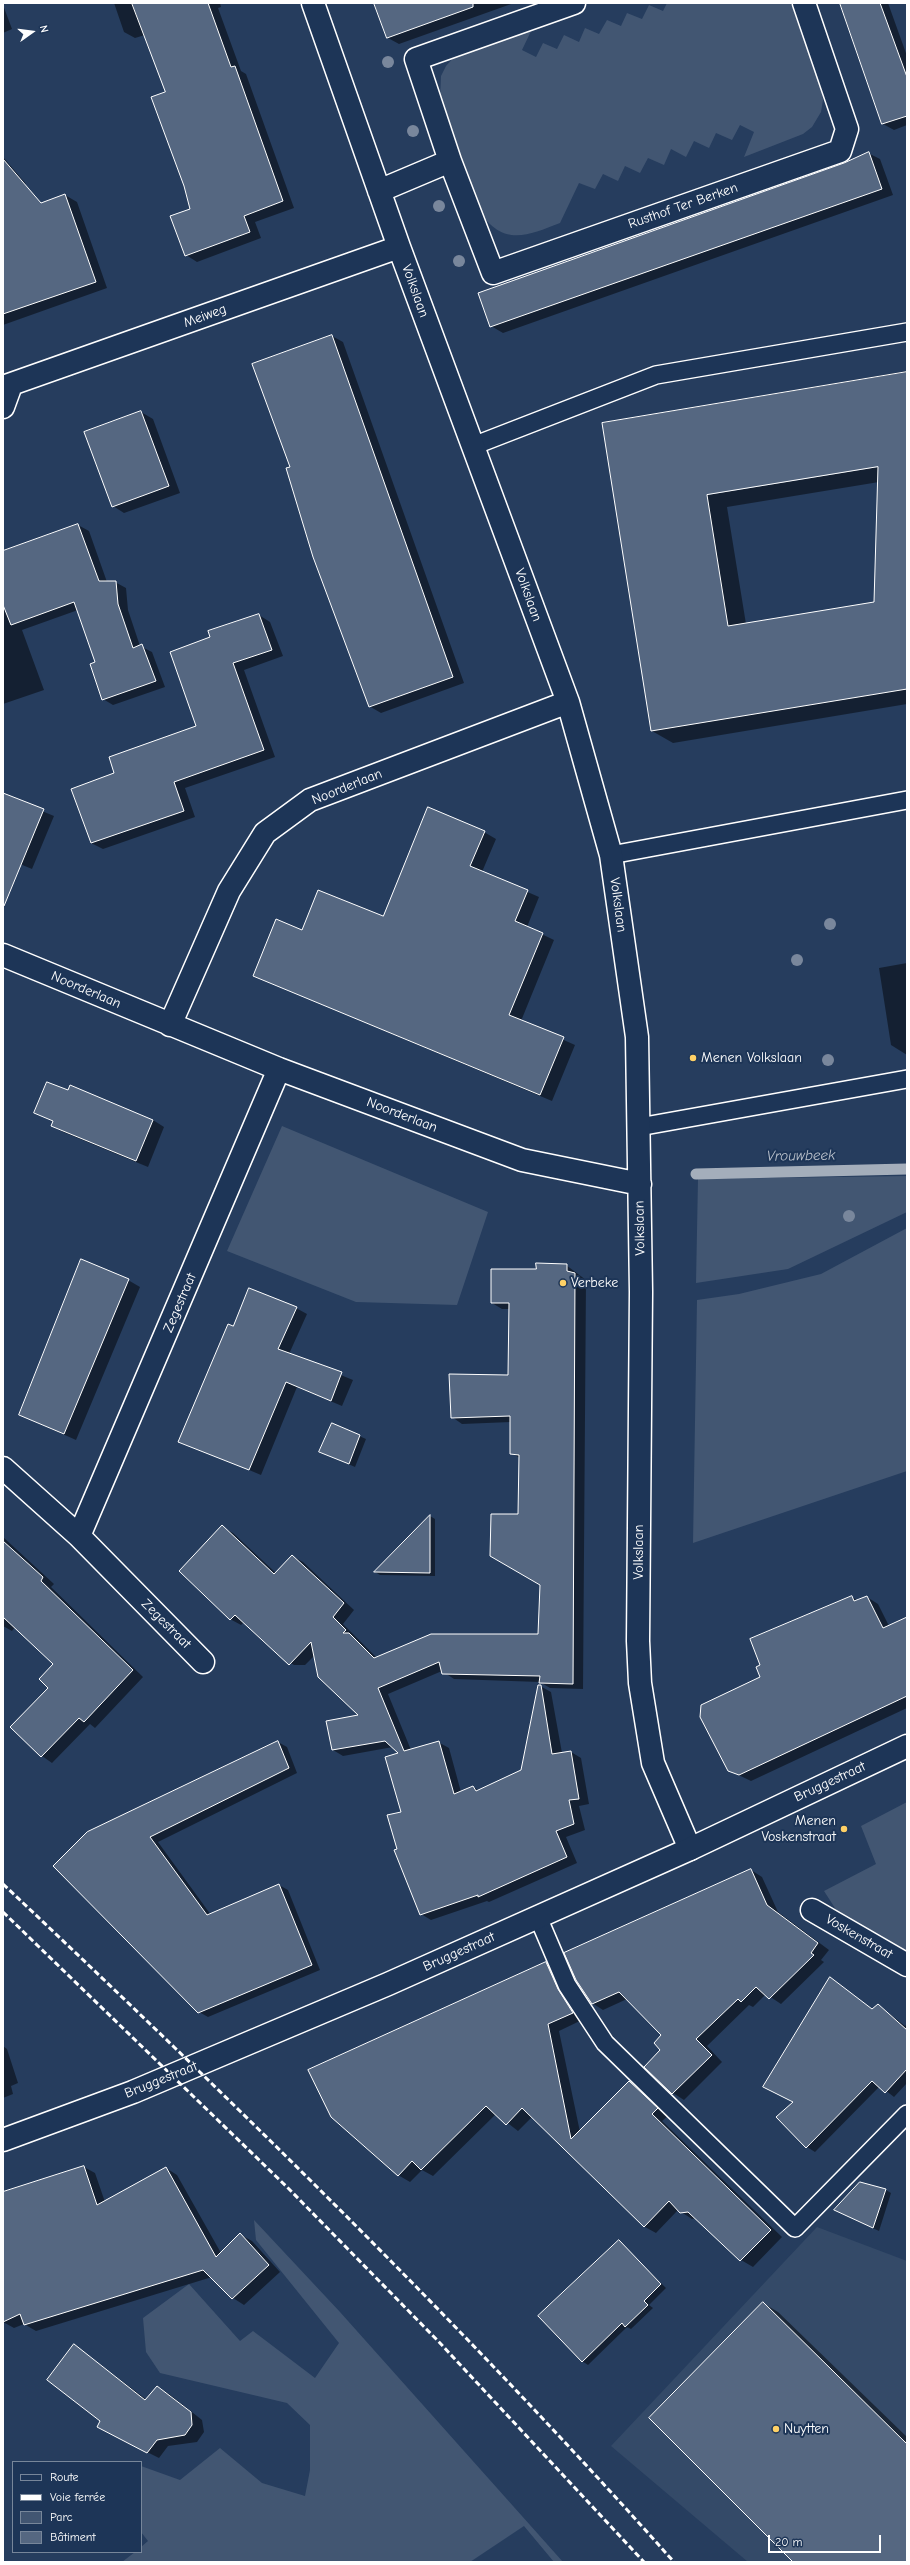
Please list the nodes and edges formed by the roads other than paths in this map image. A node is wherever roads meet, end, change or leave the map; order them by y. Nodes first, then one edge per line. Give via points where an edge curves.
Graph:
1 (313, 3) edge
2 (574, 3) edge
3 (804, 3) edge
4 (450, 161) junction
5 (379, 190) junction
6 (399, 247) junction
7 (907, 332) edge
8 (7, 386) edge
9 (3, 407) edge
10 (473, 446) junction
11 (568, 702) junction
12 (907, 800) edge
13 (611, 854) junction
14 (3, 955) edge
15 (170, 1025) junction
16 (279, 1069) junction
17 (907, 1079) edge
18 (639, 1127) junction
19 (640, 1184) junction
20 (3, 1468) edge
21 (79, 1536) junction
22 (203, 1662) dead end
23 (907, 1746) edge
24 (690, 1849) junction
25 (812, 1910) dead end
26 (538, 1917) junction
27 (907, 1965) edge
28 (907, 2114) edge
29 (3, 2140) edge

1 - 5 street, Volkslaan
2 - 4 street, Rusthof Ter Berken via 416,59
3 - 4 street, Rusthof Ter Berken via 848,129 840,151 493,273
4 - 5 street
5 - 6 street, Volkslaan
6 - 8 street, Meiweg
6 - 10 street, Volkslaan
7 - 10 lane via 656,375
8 - 9 street, Meiweg
10 - 11 street, Volkslaan
11 - 13 street, Volkslaan
11 - 15 street, Noorderlaan via 310,800 265,833 229,891
12 - 13 lane
13 - 18 street, Volkslaan via 637,1037
14 - 15 street, Noorderlaan
15 - 16 street, Noorderlaan
16 - 19 street, Noorderlaan via 522,1160
16 - 21 street, Zegestraat
17 - 18 lane
18 - 19 street, Volkslaan
19 - 24 street, Volkslaan via 640,1683 653,1763
20 - 21 street, Zegestraat
21 - 22 street, Zegestraat
23 - 24 street, Bruggestraat
24 - 26 street, Bruggestraat
25 - 27 street, Voskenstraat
26 - 28 lane via 568,1985 605,2043 796,2228
26 - 29 street, Bruggestraat via 174,2075

